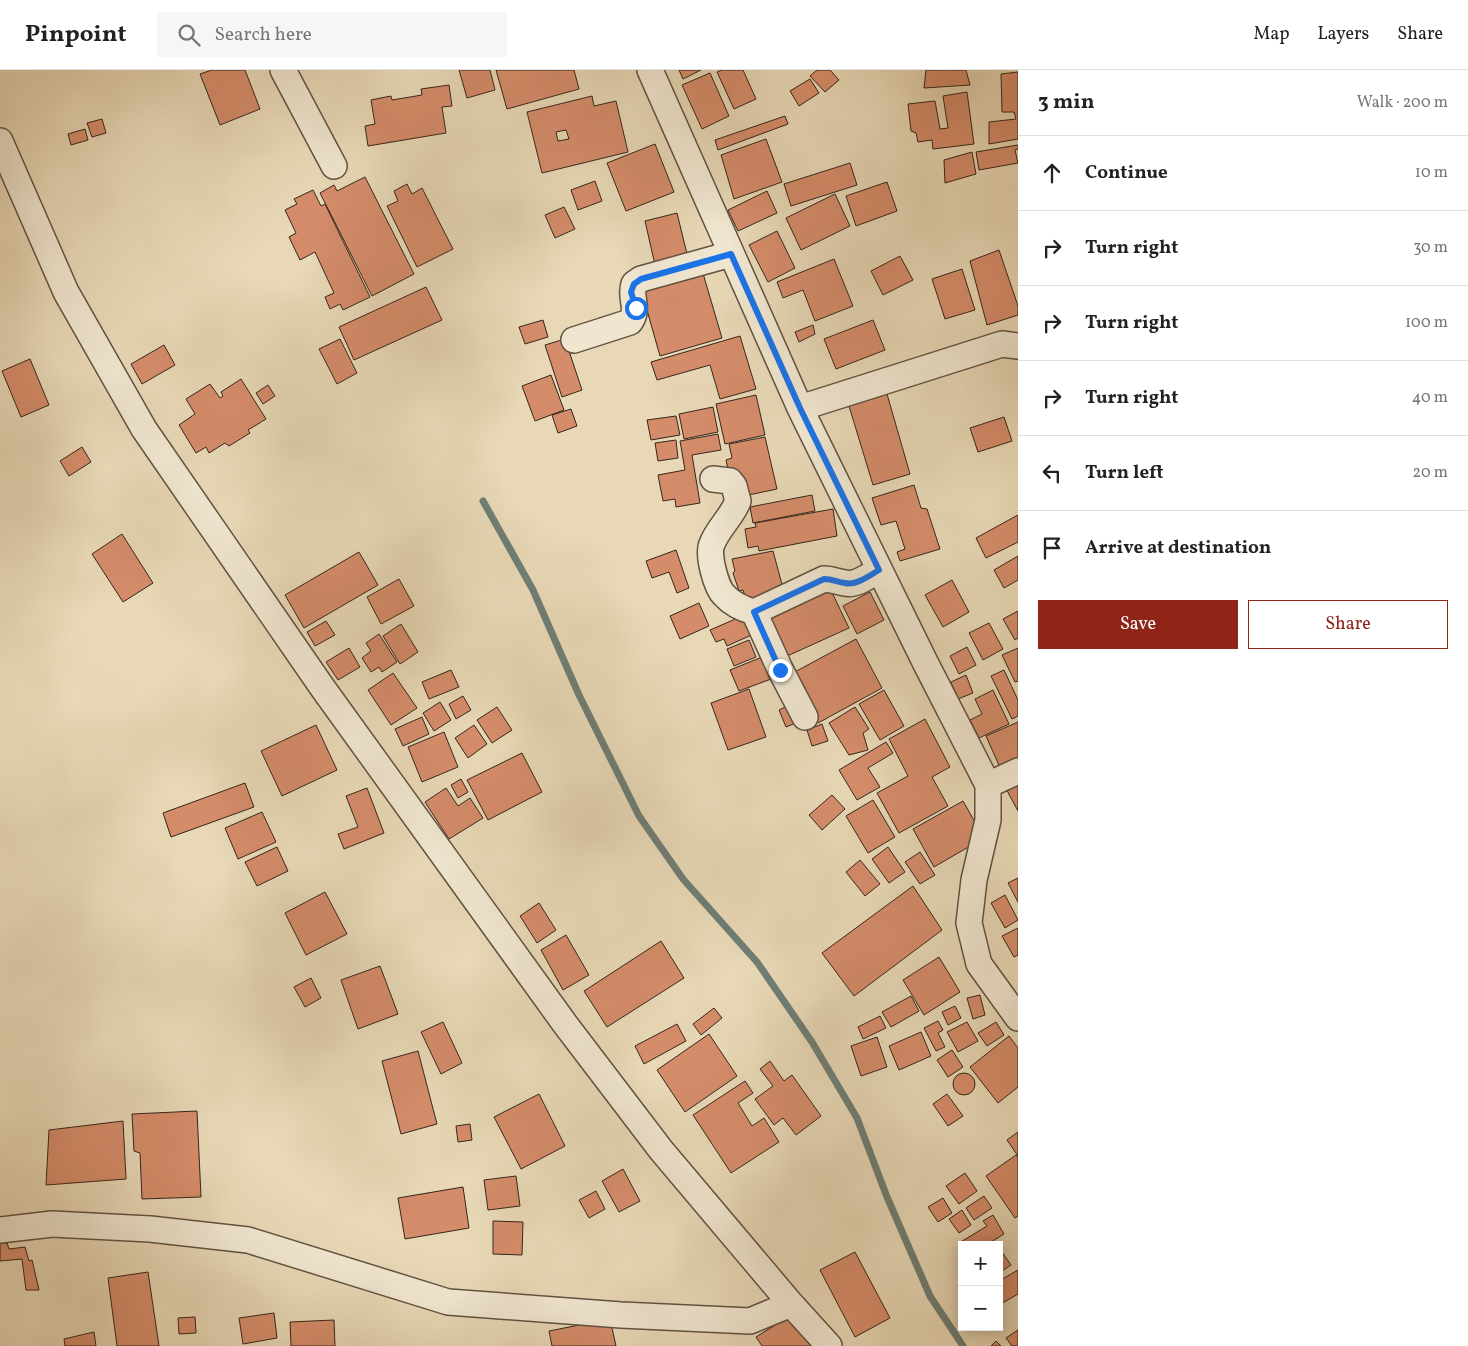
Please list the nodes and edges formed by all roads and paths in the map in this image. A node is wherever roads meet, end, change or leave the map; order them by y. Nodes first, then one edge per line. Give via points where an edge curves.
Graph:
1 (283, 70) edge
2 (650, 70) edge
3 (0, 141) edge
4 (334, 166) dead end
5 (731, 254) junction
6 (574, 340) dead end
7 (1018, 346) edge
8 (800, 408) junction
9 (713, 479) dead end
10 (879, 570) junction
11 (754, 612) junction
12 (805, 717) dead end
13 (1018, 771) edge
14 (988, 785) junction
15 (1018, 1018) edge
16 (0, 1230) edge
17 (791, 1304) junction
18 (829, 1346) edge

1 - 4 street
2 - 5 street
3 - 17 street via 66,292 144,429 322,687 565,1024 661,1150
5 - 6 street via 641,279 631,292 636,308 630,322
5 - 8 street
7 - 8 street via 1002,344
8 - 10 street
9 - 11 street via 730,481 738,500 711,544 711,564 722,594 736,605
10 - 11 street via 846,584 824,579
10 - 14 street
11 - 12 street
13 - 14 street
14 - 15 street via 988,820 974,880 969,923 979,964
16 - 17 street via 52,1224 150,1229 248,1240 448,1302 750,1321
17 - 18 street

